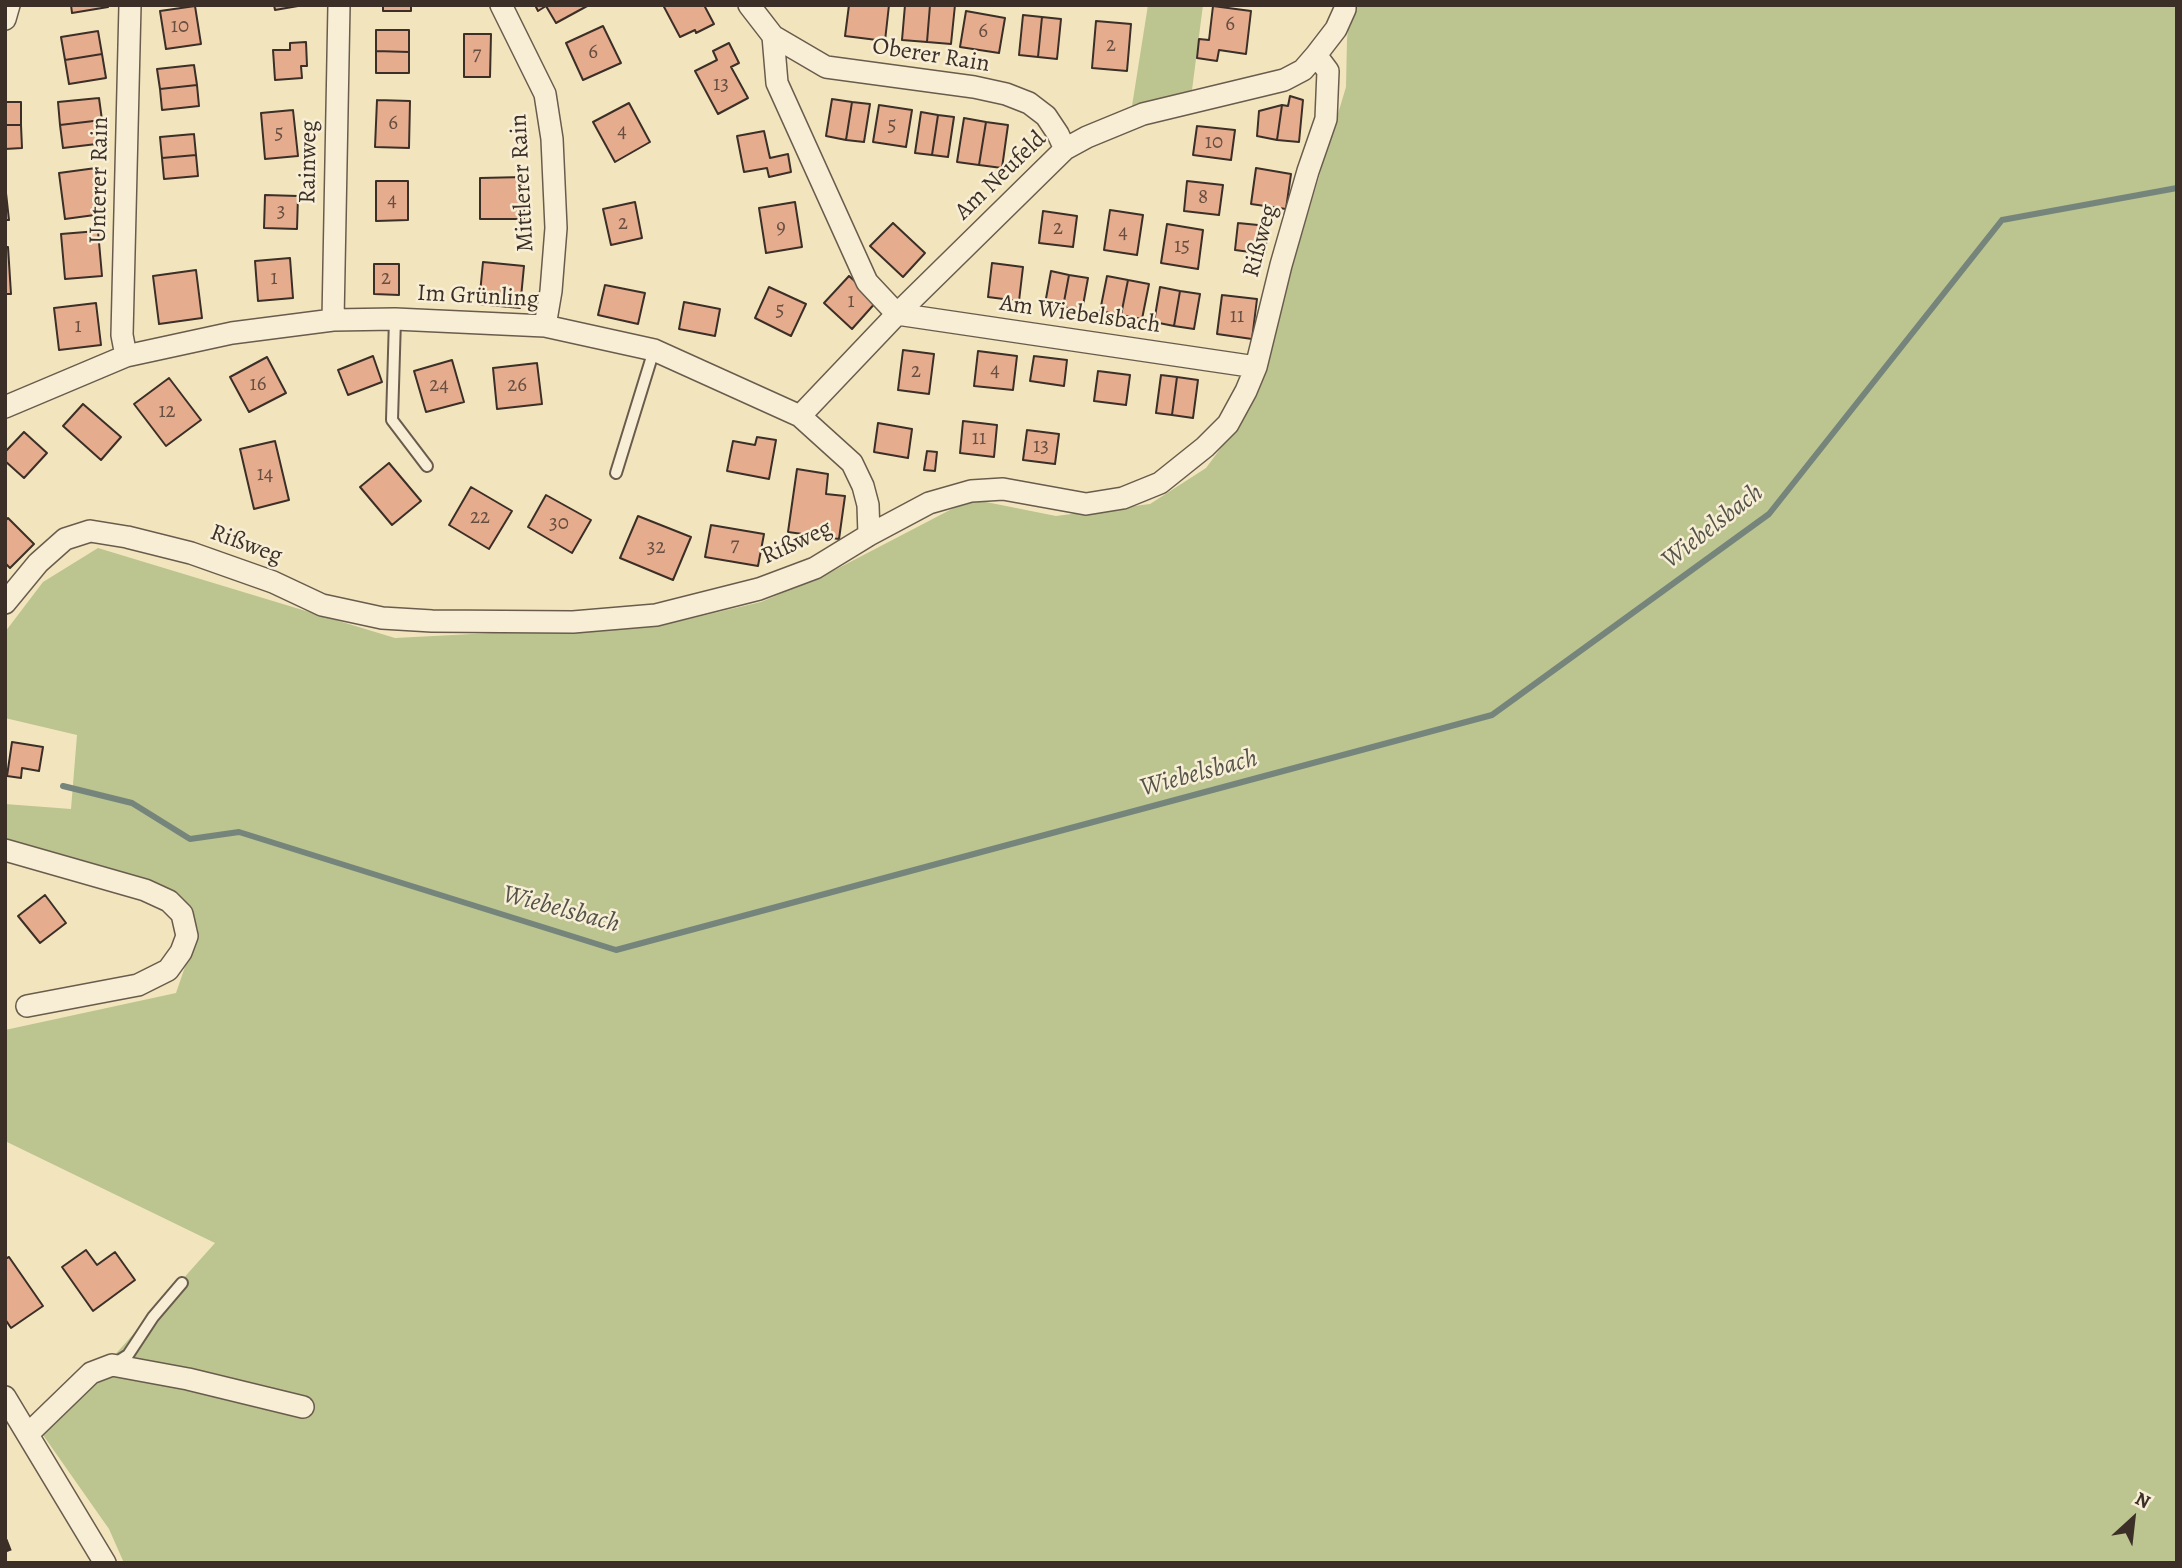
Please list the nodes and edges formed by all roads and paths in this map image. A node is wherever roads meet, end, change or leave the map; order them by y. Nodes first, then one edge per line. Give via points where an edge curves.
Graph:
1 (9, 5) edge
2 (130, 5) edge
3 (338, 5) edge
4 (501, 5) edge
5 (749, 5) edge
6 (1345, 5) edge
7 (5, 19) edge
8 (774, 36) junction
9 (1316, 55) junction
10 (1065, 149) junction
11 (897, 314) junction
12 (396, 318) junction
13 (332, 320) junction
14 (545, 326) junction
15 (654, 350) junction
16 (126, 356) junction
17 (1256, 368) junction
18 (5, 407) edge
19 (800, 416) junction
20 (427, 466) dead end
21 (616, 473) dead end
22 (869, 535) junction
23 (5, 603) edge
24 (5, 849) edge
25 (27, 1006) dead end
26 (182, 1283) dead end
27 (112, 1365) junction
28 (5, 1396) edge
29 (303, 1407) dead end
30 (28, 1434) junction
31 (105, 1563) edge

1 - 7 street
2 - 16 street, Unterer Rain via 122,335
3 - 13 street, Rainweg
4 - 14 street, Mittlerer Rain via 545,94 552,139 556,228
5 - 8 street, Oberer Rain
6 - 9 street, Am Neufeld via 1336,29
8 - 10 street, Oberer Rain via 827,67 1006,94 1046,116
8 - 11 street via 777,83 867,282
9 - 10 street, Am Neufeld via 1303,70 1284,80 1143,114
9 - 17 street, Rißweg via 1328,71 1326,119 1280,265
10 - 11 street, Am Neufeld
11 - 17 street, Am Wiebelsbach
11 - 19 street, Am Neufeld
12 - 13 street, Im Grünling
12 - 14 street, Im Grünling
12 - 20 lane via 392,420
13 - 16 street, Im Grünling via 232,333
14 - 15 street, Im Grünling
15 - 19 street, Im Grünling
15 - 21 lane
16 - 18 street, Im Grünling
17 - 22 street, Rißweg via 1228,424 1160,483 1123,498 1086,504 1003,489 971,491 929,503
19 - 22 street, Im Grünling via 852,463 868,505
22 - 23 street, Rißweg via 815,568 759,589 656,615 559,622 382,618 322,605 191,553 90,531 65,539
24 - 25 street via 169,901 182,915 187,936 168,970 138,985
26 - 27 lane via 128,1355
27 - 29 street
27 - 30 street via 91,1373
28 - 30 street
30 - 31 street

